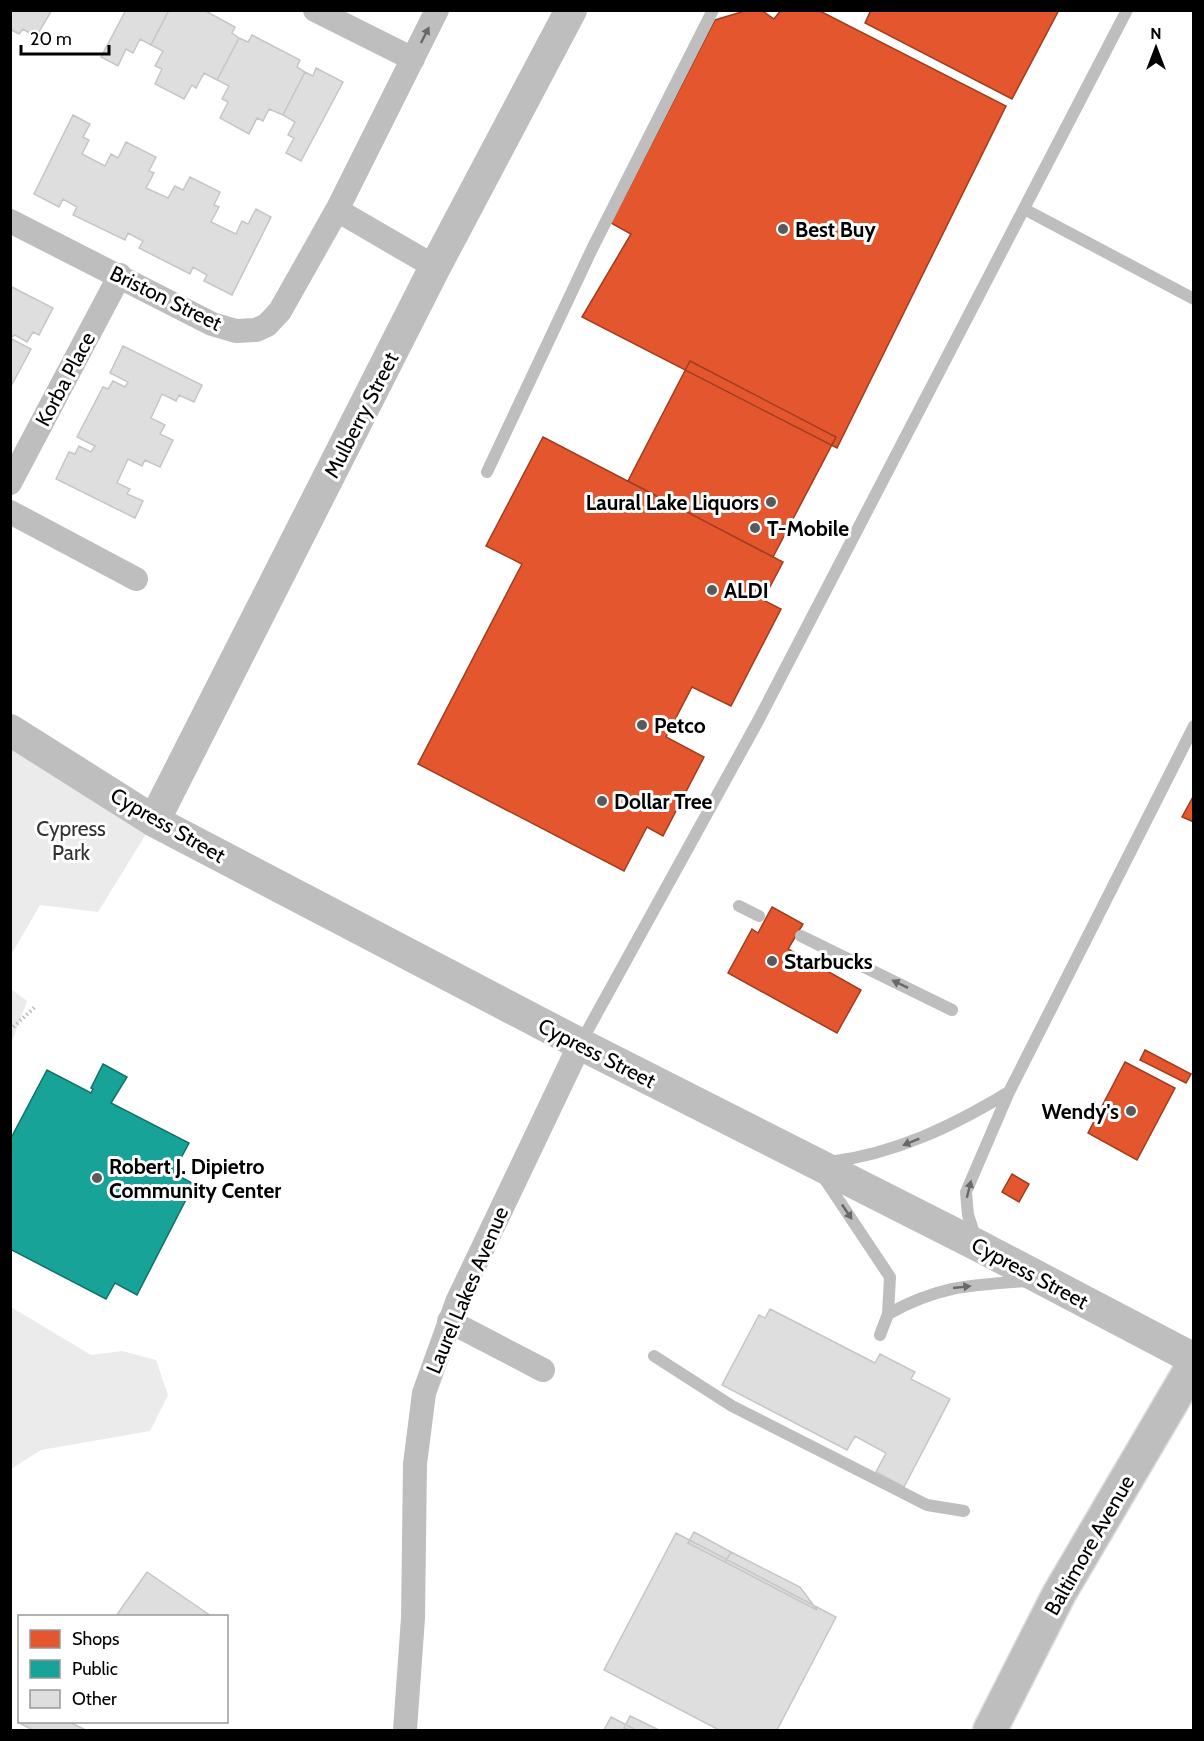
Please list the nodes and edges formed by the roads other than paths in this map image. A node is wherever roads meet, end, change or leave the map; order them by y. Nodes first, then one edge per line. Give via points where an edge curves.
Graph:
1 (315, 10) edge
2 (437, 10) edge
3 (571, 10) edge
4 (713, 10) edge
5 (1127, 10) edge
6 (413, 59) junction
7 (337, 210) junction
8 (1026, 210) junction
9 (10, 221) edge
10 (435, 267) junction
11 (120, 275) junction
12 (1194, 299) edge
13 (487, 472) dead end
14 (10, 483) edge
15 (10, 512) edge
16 (136, 579) dead end
17 (1194, 726) edge
18 (10, 730) edge
19 (154, 821) junction
20 (739, 906) dead end
21 (759, 916) dead end
22 (801, 936) dead end
23 (952, 1010) dead end
24 (580, 1044) junction
25 (1009, 1092) junction
26 (814, 1164) junction
27 (979, 1246) junction
28 (1042, 1280) junction
29 (888, 1314) junction
30 (449, 1321) junction
31 (880, 1335) dead end
32 (654, 1356) dead end
33 (1194, 1359) edge
34 (1194, 1364) edge
35 (543, 1370) dead end
36 (964, 1510) dead end
37 (405, 1731) edge
38 (990, 1731) edge

1 - 6 street
6 -> 2 street, Briston Street
3 - 10 street, Mulberry Street
4 - 13 lane via 592,249
5 - 8 lane
6 - 7 street, Briston Street
7 - 10 street
7 - 11 street, Briston Street via 284,306 267,325 256,330 236,331 212,324
8 - 12 lane
8 - 24 lane via 758,721
9 - 11 street, Briston Street
10 - 19 street, Mulberry Street
11 - 14 street, Korba Place
15 - 16 street
17 - 25 lane
18 - 19 street, Cypress Street
19 - 24 street, Cypress Street
20 - 21 lane
23 -> 22 lane
24 - 26 street, Cypress Street
24 - 30 street, Laurel Lakes Avenue
25 -> 26 lane via 958,1123 900,1146
27 -> 25 lane via 968,1215 966,1192
26 - 27 street, Cypress Street
26 -> 29 lane via 890,1277
27 - 28 street, Cypress Street
29 -> 28 lane via 918,1297 956,1287
28 - 33 street, Cypress Street
29 - 31 lane
30 - 35 street
30 - 37 street, Laurel Lakes Avenue via 423,1393 417,1429 412,1649
32 - 36 lane via 732,1406 927,1505
34 - 38 main road, Baltimore Avenue via 1059,1594

